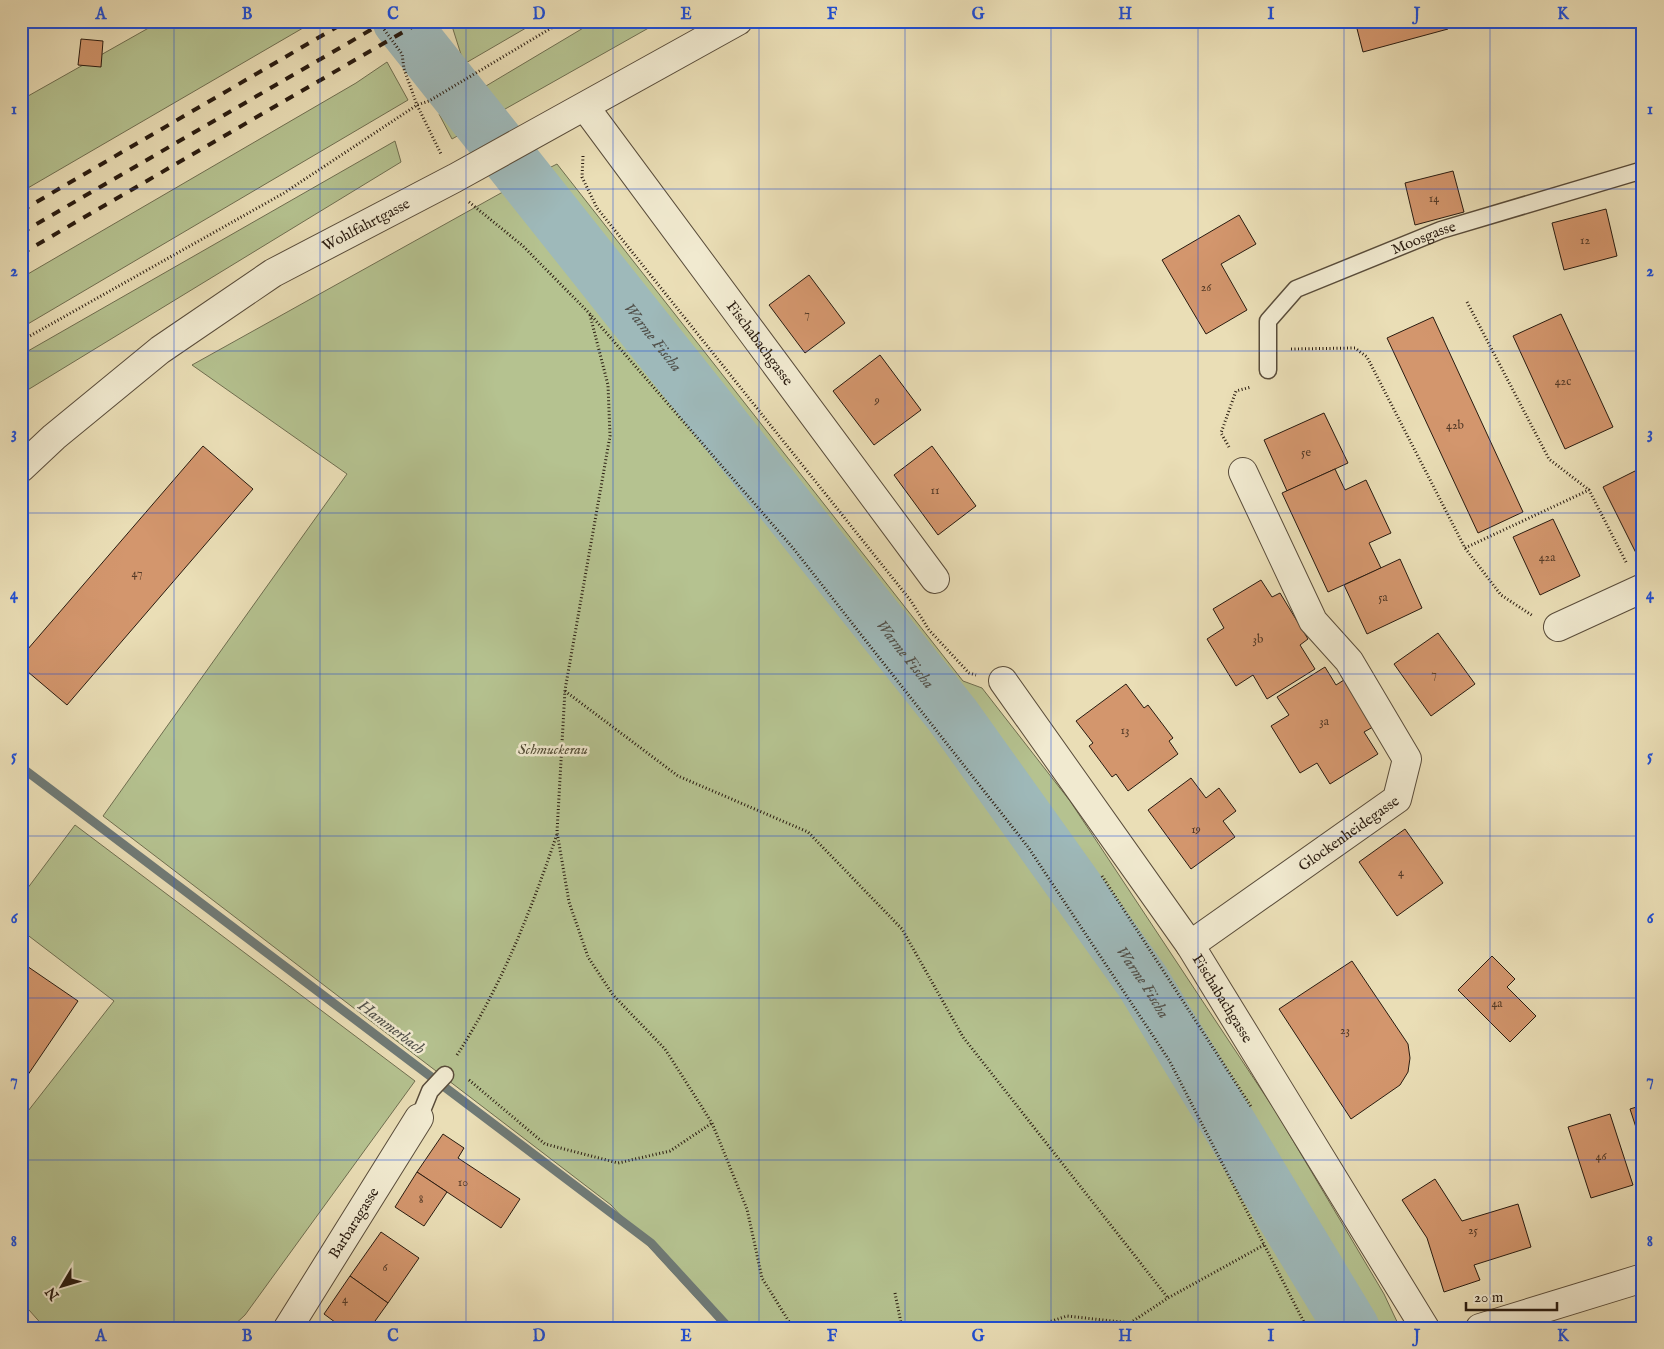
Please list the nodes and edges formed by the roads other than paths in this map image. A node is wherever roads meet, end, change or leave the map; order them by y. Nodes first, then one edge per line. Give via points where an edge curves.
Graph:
1 (738, 21) edge
2 (585, 107) junction
3 (1643, 170) edge
4 (1268, 370) road end
5 (21, 468) edge
6 (1243, 472) road end
7 (935, 579) dead end
8 (1641, 589) edge
9 (1558, 627) road end
10 (1003, 681) road end
11 (1190, 945) junction
12 (448, 1070) road end
13 (419, 1118) joint
14 (1643, 1278) edge
15 (288, 1328) edge
16 (1425, 1328) edge
17 (1480, 1328) edge

1 - 2 street, Wohlfahrtgasse
2 - 5 street, Wohlfahrtgasse via 273,273 160,350
2 - 7 street, Fischabachgasse
3 - 4 lane, Moosgasse via 1441,230 1296,289 1268,321
6 - 11 street, Glockenheidegasse via 1313,622 1349,661 1406,759 1398,799
8 - 9 street
10 - 11 street, Fischabachgasse
11 - 16 street, Fischabachgasse
12 - 13 lane via 430,1092
13 - 15 street, Barbaragasse
14 - 17 street

